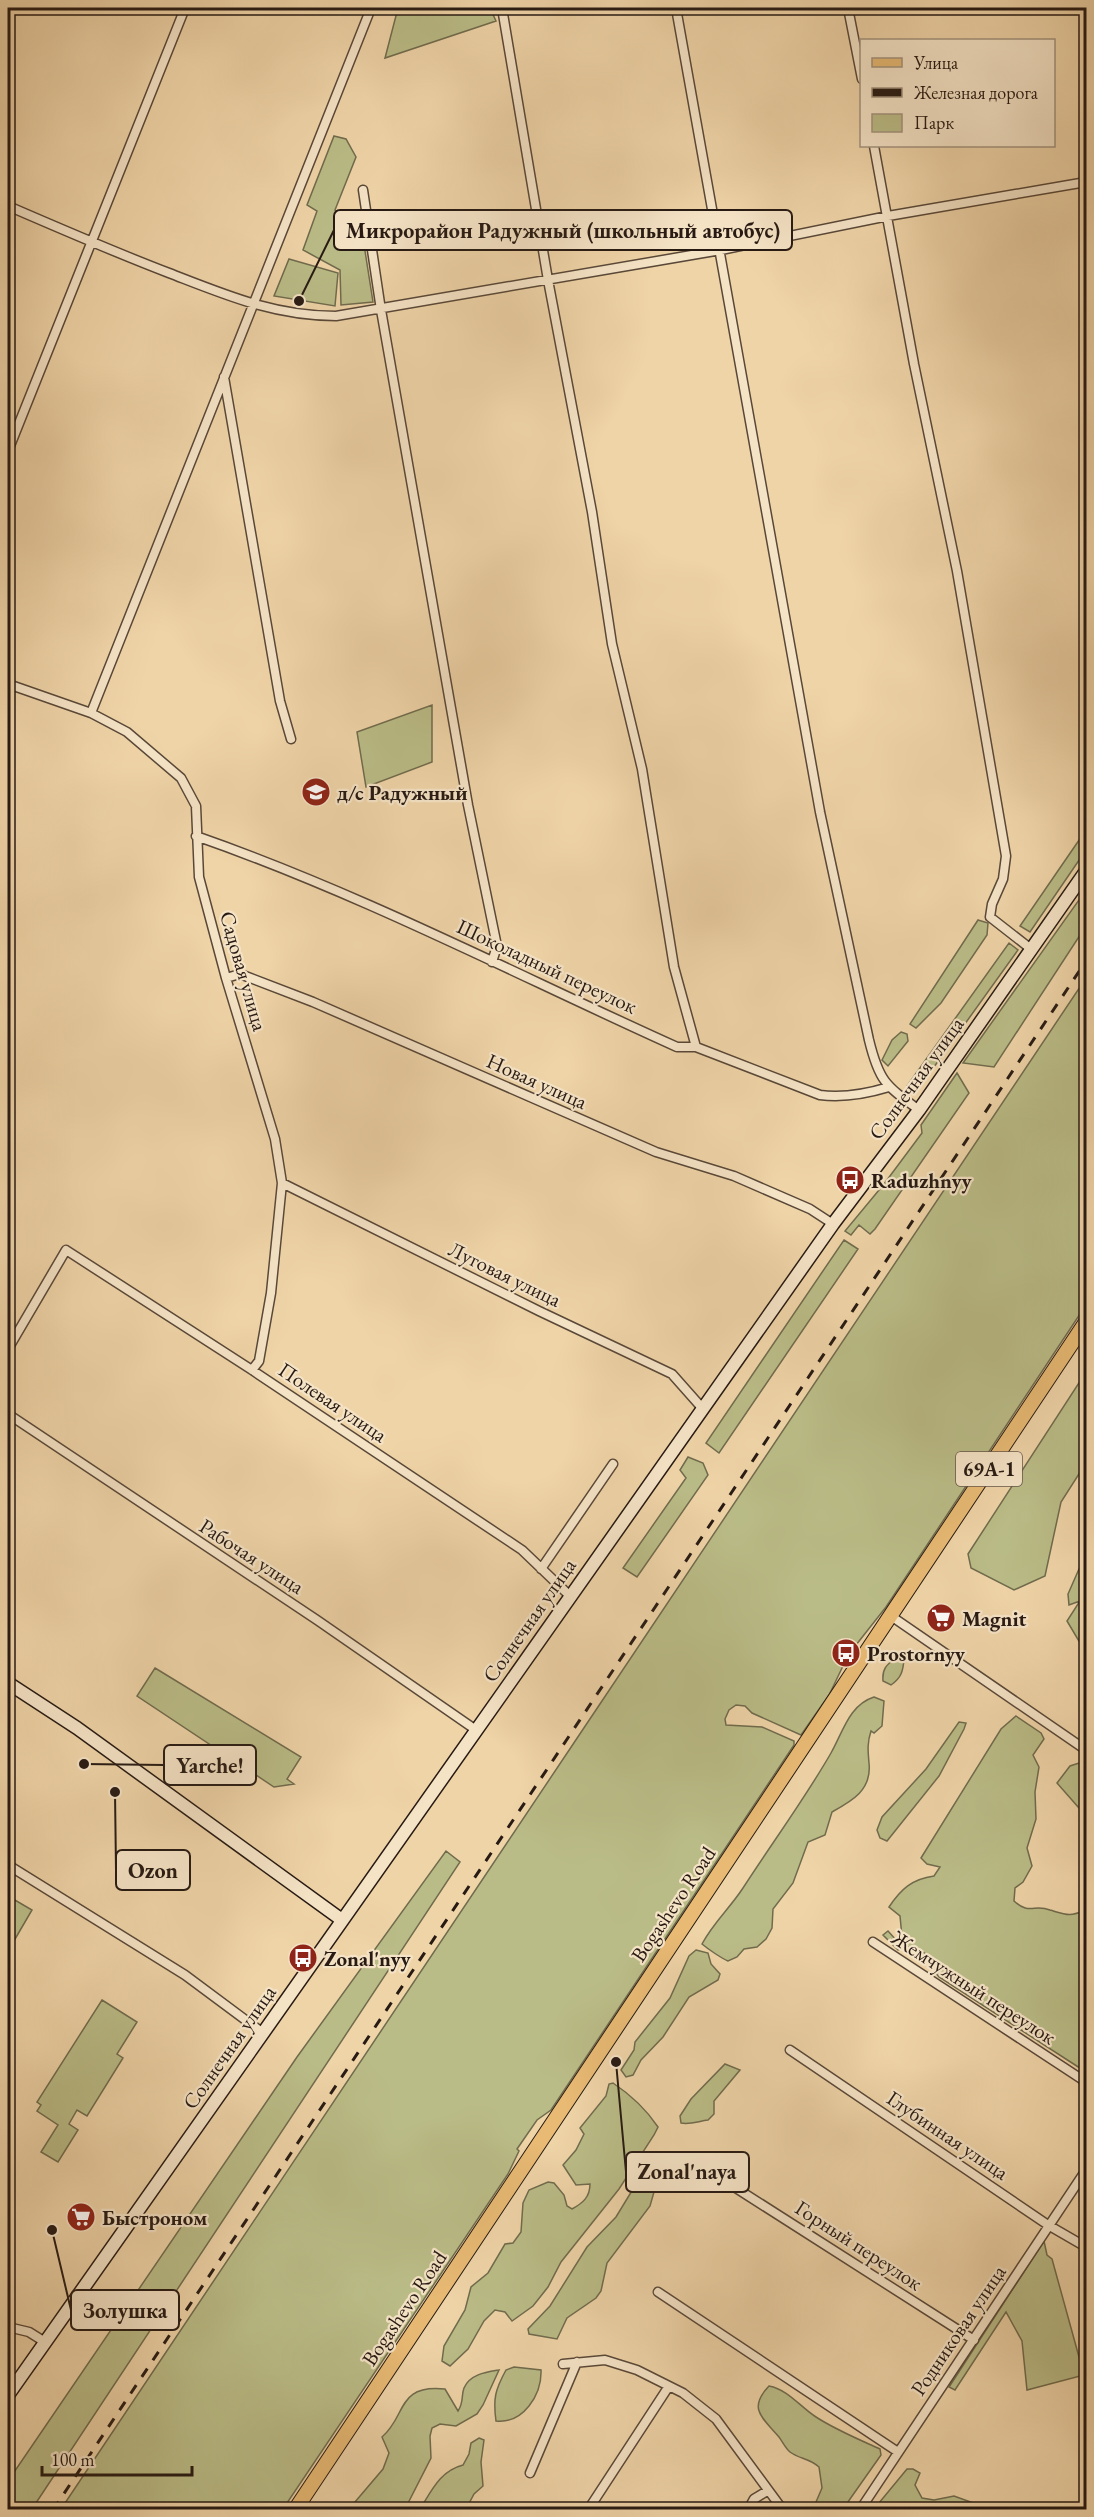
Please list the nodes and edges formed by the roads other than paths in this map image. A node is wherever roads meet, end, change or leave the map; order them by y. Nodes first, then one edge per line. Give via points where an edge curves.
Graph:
1 (185, 8) edge
2 (371, 8) edge
3 (502, 8) edge
4 (676, 8) edge
5 (848, 8) edge
6 (1085, 8) edge
7 (1086, 15) edge
8 (860, 74) edge
9 (874, 147) edge
10 (1086, 182) edge
11 (363, 190) dead end
12 (8, 206) edge
13 (888, 216) junction
14 (91, 243) junction
15 (721, 250) junction
16 (548, 280) junction
17 (253, 305) junction
18 (381, 310) junction
19 (224, 377) junction
20 (8, 452) edge
21 (8, 684) edge
22 (91, 713) junction
23 (291, 739) dead end
24 (196, 836) junction
25 (1086, 871) edge
26 (1031, 949) junction
27 (492, 962) junction
28 (226, 978) junction
29 (696, 1047) junction
30 (889, 1087) junction
31 (919, 1110) junction
32 (282, 1183) junction
33 (833, 1224) junction
34 (1086, 1322) edge
35 (8, 1349) edge
36 (252, 1370) junction
37 (703, 1409) junction
38 (8, 1414) edge
39 (613, 1464) dead end
40 (542, 1569) junction
41 (570, 1596) junction
42 (891, 1616) junction
43 (8, 1683) edge
44 (476, 1730) junction
45 (1086, 1750) edge
46 (8, 1865) edge
47 (342, 1920) junction
48 (873, 1942) dead end
49 (263, 2033) junction
50 (790, 2050) dead end
51 (1086, 2082) edge
52 (1086, 2170) edge
53 (725, 2181) dead end
54 (1048, 2225) junction
55 (1086, 2247) edge
56 (658, 2292) dead end
57 (8, 2327) edge
58 (974, 2340) junction
59 (45, 2342) junction
60 (577, 2362) junction
61 (563, 2364) dead end
62 (669, 2386) junction
63 (8, 2395) edge
64 (898, 2452) junction
65 (530, 2473) dead end
66 (767, 2491) junction
67 (295, 2510) edge
68 (588, 2510) edge
69 (748, 2510) edge
70 (783, 2510) edge
71 (860, 2510) edge

1 - 14 street
2 - 17 street
3 - 16 street
4 - 15 street
5 - 8 street
6 - 7 street
9 - 13 street
10 - 13 street
11 - 18 street
12 - 14 street
13 - 15 street
13 - 26 street via 1006,856 990,917
14 - 17 street
14 - 20 street
15 - 16 street
15 - 30 street via 820,812 876,1070
16 - 18 street
16 - 29 street via 592,512 612,644 642,769 674,967
17 - 18 street via 309,316
17 - 19 street
18 - 27 street via 468,805 497,946
19 - 22 street
19 - 23 street via 280,702
21 - 22 street, Садовая улица
22 - 24 street, Садовая улица via 127,732 181,778 196,806
24 - 27 street, Шоколадный переулок via 291,870 425,928
24 - 28 street, Садовая улица via 199,877
25 - 26 street, Солнечная улица
26 - 31 street, Солнечная улица
27 - 29 street, Шоколадный переулок via 677,1047
28 - 32 street, Садовая улица via 275,1139
28 - 33 street, Новая улица via 240,974 313,1002 656,1152 734,1176 810,1209
29 - 30 street, Шоколадный переулок via 820,1095 835,1097
30 - 31 street
31 - 33 street, Солнечная улица
32 - 36 street, Садовая улица via 271,1293 259,1361
32 - 37 street, Луговая улица via 672,1374
33 - 37 street, Солнечная улица
34 - 42 main road, Bogashevo Road / 69А-1
35 - 36 street, Полевая улица via 66,1250
36 - 40 street, Полевая улица via 522,1550
37 - 41 street, Солнечная улица
38 - 44 street, Рабочая улица
39 - 40 street
40 - 41 street, Полевая улица
41 - 44 street, Солнечная улица
42 - 45 street
42 - 67 main road, Bogashevo Road / 69А-1
43 - 47 street via 92,1738
44 - 47 street, Солнечная улица
46 - 49 street via 185,1975
47 - 49 street, Солнечная улица
48 - 51 street, Жемчужный переулок
49 - 59 street, Солнечная улица
50 - 54 street, Глубинная улица
52 - 54 street, Родниковая улица
53 - 58 street, Горный переулок
54 - 55 street, Глубинная улица
54 - 58 street, Родниковая улица
56 - 64 street
57 - 59 street
58 - 64 street, Родниковая улица
59 - 63 street, Солнечная улица
60 - 61 street
60 - 62 street via 605,2360
60 - 65 street
62 - 66 street via 716,2419
62 - 68 street
64 - 71 street, Родниковая улица
66 - 69 street via 754,2499
66 - 70 street

